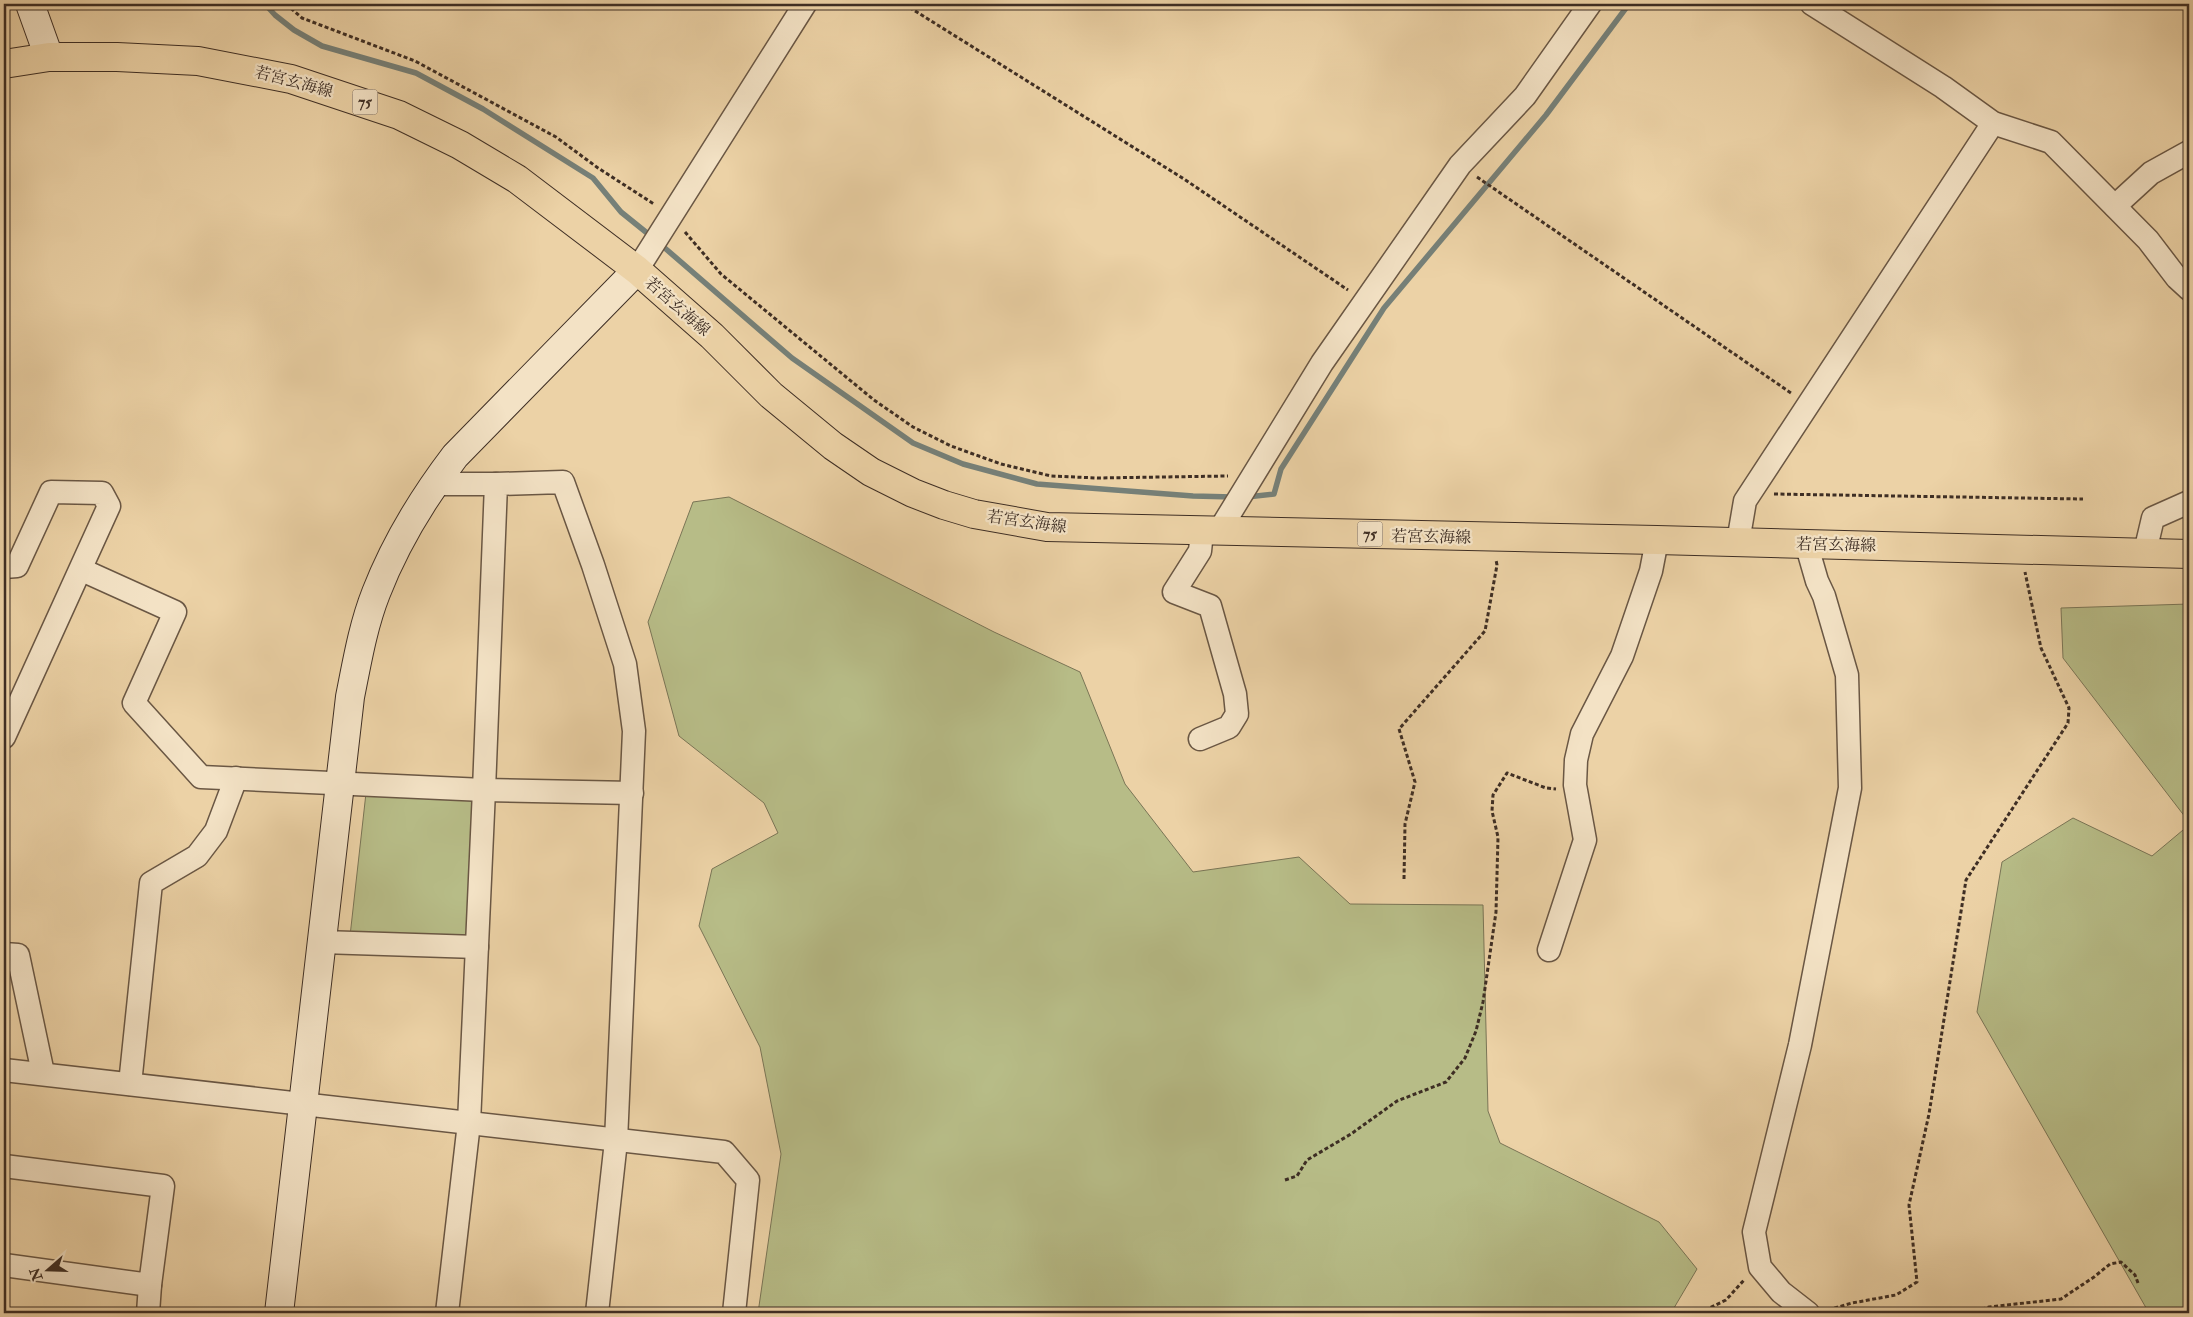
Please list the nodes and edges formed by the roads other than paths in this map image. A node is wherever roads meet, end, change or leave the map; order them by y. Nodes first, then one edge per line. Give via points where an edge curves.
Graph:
1 (30, 4) edge
2 (805, 4) edge
3 (1590, 4) edge
4 (1812, 4) edge
5 (50, 57) junction
6 (4, 64) edge
7 (1993, 123) junction
8 (2189, 152) edge
9 (2115, 206) junction
10 (637, 270) junction
11 (2189, 290) edge
12 (434, 484) junction
13 (496, 484) junction
14 (2189, 502) edge
15 (1210, 532) junction
16 (1657, 540) junction
17 (1738, 542) junction
18 (1806, 543) junction
19 (2145, 552) junction
20 (2189, 554) edge
21 (4, 567) edge
22 (82, 570) junction
23 (4, 737) edge
24 (1200, 739) dead end
25 (236, 778) junction
26 (340, 784) junction
27 (484, 790) junction
28 (632, 794) junction
29 (322, 942) junction
30 (477, 947) junction
31 (1549, 950) dead end
32 (4, 954) edge
33 (4, 1070) edge
34 (43, 1073) junction
35 (130, 1084) junction
36 (303, 1105) junction
37 (469, 1123) junction
38 (616, 1141) junction
39 (4, 1166) edge
40 (4, 1265) edge
41 (150, 1285) junction
42 (148, 1313) edge
43 (279, 1313) edge
44 (447, 1313) edge
45 (597, 1313) edge
46 (734, 1313) edge
47 (1808, 1313) edge

1 - 5 street
2 - 10 street
3 - 15 street via 1526,96 1460,166 1322,363 1247,483
4 - 7 street via 1944,87
5 - 6 main road, 若宮玄海線 / 75
5 - 10 main road, 若宮玄海線 / 75 via 198,61 291,79 381,108 460,145 517,179
7 - 9 street via 2051,142
7 - 17 street via 1745,501
8 - 9 street via 2151,173
9 - 11 street
10 - 12 street via 455,456
10 - 15 main road, 若宮玄海線 / 75 via 712,336 771,395 833,446 870,472 913,493 974,514 1047,527
12 - 13 street
12 - 26 street via 410,523 373,601 350,697
13 - 27 street
13 - 28 street via 563,482 625,664 634,731
14 - 19 street via 2153,518
15 - 16 main road, 若宮玄海線 / 75
15 - 24 street via 1174,592 1210,606 1235,694 1237,714 1229,727
16 - 17 main road, 若宮玄海線 / 75
16 - 31 street via 1651,571 1622,656 1582,734 1575,785 1585,840
17 - 18 main road, 若宮玄海線 / 75
18 - 19 main road, 若宮玄海線 / 75
18 - 47 street via 1847,674 1850,788 1800,1044 1754,1232 1760,1267 1781,1292
19 - 20 main road, 若宮玄海線 / 75
21 - 22 street via 17,566 51,492 102,494 109,506
22 - 23 street
22 - 25 street via 175,612 134,704 201,777
25 - 26 street
25 - 35 street via 216,831 197,856 151,883
26 - 27 street
26 - 29 street
27 - 28 street
27 - 30 street
28 - 38 street
29 - 30 street
29 - 36 street
30 - 37 street
32 - 34 street via 18,955
33 - 34 street
34 - 35 street
35 - 36 street
36 - 37 street
36 - 43 street
37 - 38 street
37 - 44 street
38 - 45 street
38 - 46 street via 724,1152 748,1180
39 - 41 street via 163,1186
40 - 41 street
41 - 42 street

